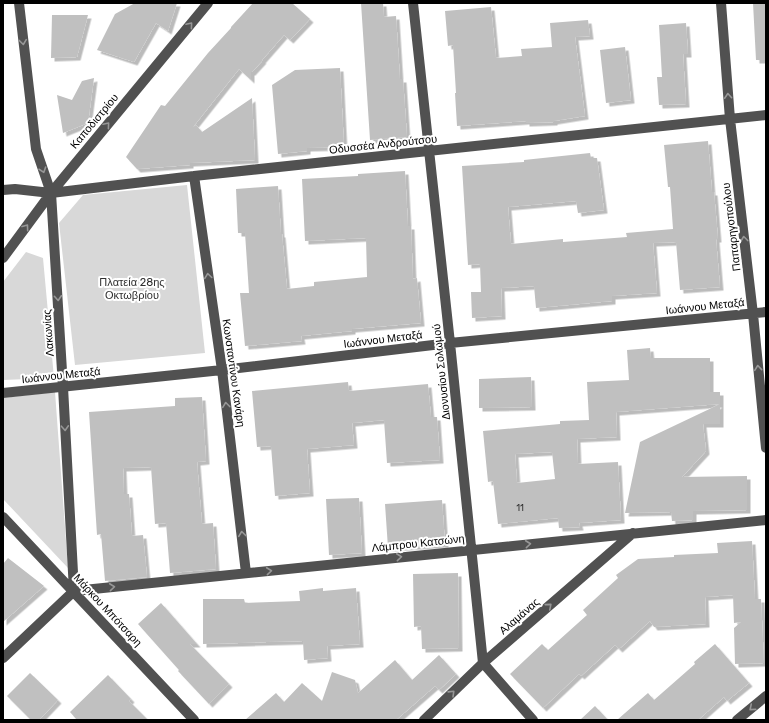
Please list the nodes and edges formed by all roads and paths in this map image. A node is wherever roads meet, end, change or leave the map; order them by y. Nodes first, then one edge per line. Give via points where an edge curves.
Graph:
1 (19, 3) edge
2 (208, 3) edge
3 (413, 3) edge
4 (721, 3) edge
5 (766, 115) edge
6 (730, 119) junction
7 (430, 151) junction
8 (194, 176) junction
9 (3, 190) edge
10 (51, 193) junction
11 (3, 258) edge
12 (766, 312) edge
13 (753, 314) junction
14 (450, 343) junction
15 (222, 370) junction
16 (63, 387) junction
17 (3, 393) edge
18 (766, 448) edge
19 (3, 517) edge
20 (766, 520) edge
21 (633, 533) junction
22 (471, 549) junction
23 (246, 573) junction
24 (74, 591) junction
25 (3, 658) edge
26 (483, 663) junction
27 (766, 696) edge
28 (194, 720) edge
29 (424, 720) edge
30 (533, 720) edge
31 (737, 720) edge

1 -> 10 street, Λακωνίας via 36,149
10 -> 2 street, Καποδιστρίου
3 - 7 street, Διονυσίου Σολωμού
6 -> 4 street, Παπαρηγοπούλου
5 - 6 street, Οδυσσέα Ανδρούτσου
6 - 7 street, Οδυσσέα Ανδρούτσου
13 -> 6 street, Παπαρηγοπούλου
7 - 8 street, Οδυσσέα Ανδρούτσου
7 - 14 street, Διονυσίου Σολωμού
8 - 10 street, Οδυσσέα Ανδρούτσου
15 -> 8 street, Κωνσταντίνου Κανάρη
9 - 10 street, Οδυσσέα Ανδρούτσου
11 -> 10 street, Καποδιστρίου
10 -> 16 street, Λακωνίας
12 - 13 street, Ιωάννου Μεταξά
13 - 14 street, Ιωάννου Μεταξά
18 -> 13 street, Παπαρηγοπούλου
14 - 15 street, Ιωάννου Μεταξά
14 - 22 street, Διονυσίου Σολωμού
15 - 16 street, Ιωάννου Μεταξά
23 -> 15 street, Κωνσταντίνου Κανάρη
16 - 17 street, Ιωάννου Μεταξά
16 -> 24 street, Λακωνίας
19 - 24 street, Μάρκου Μπότσαρη
20 - 21 street, Λάμπρου Κατσώνη
22 -> 21 street, Λάμπρου Κατσώνη
26 -> 21 street, Αλαμάνας
23 -> 22 street, Λάμπρου Κατσώνη
22 - 26 street, Διονυσίου Σολωμού
24 -> 23 street, Λάμπρου Κατσώνη
24 - 25 street
24 - 28 street, Μάρκου Μπότσαρη
29 -> 26 street, Αλαμάνας
26 - 30 street
27 -> 31 street

